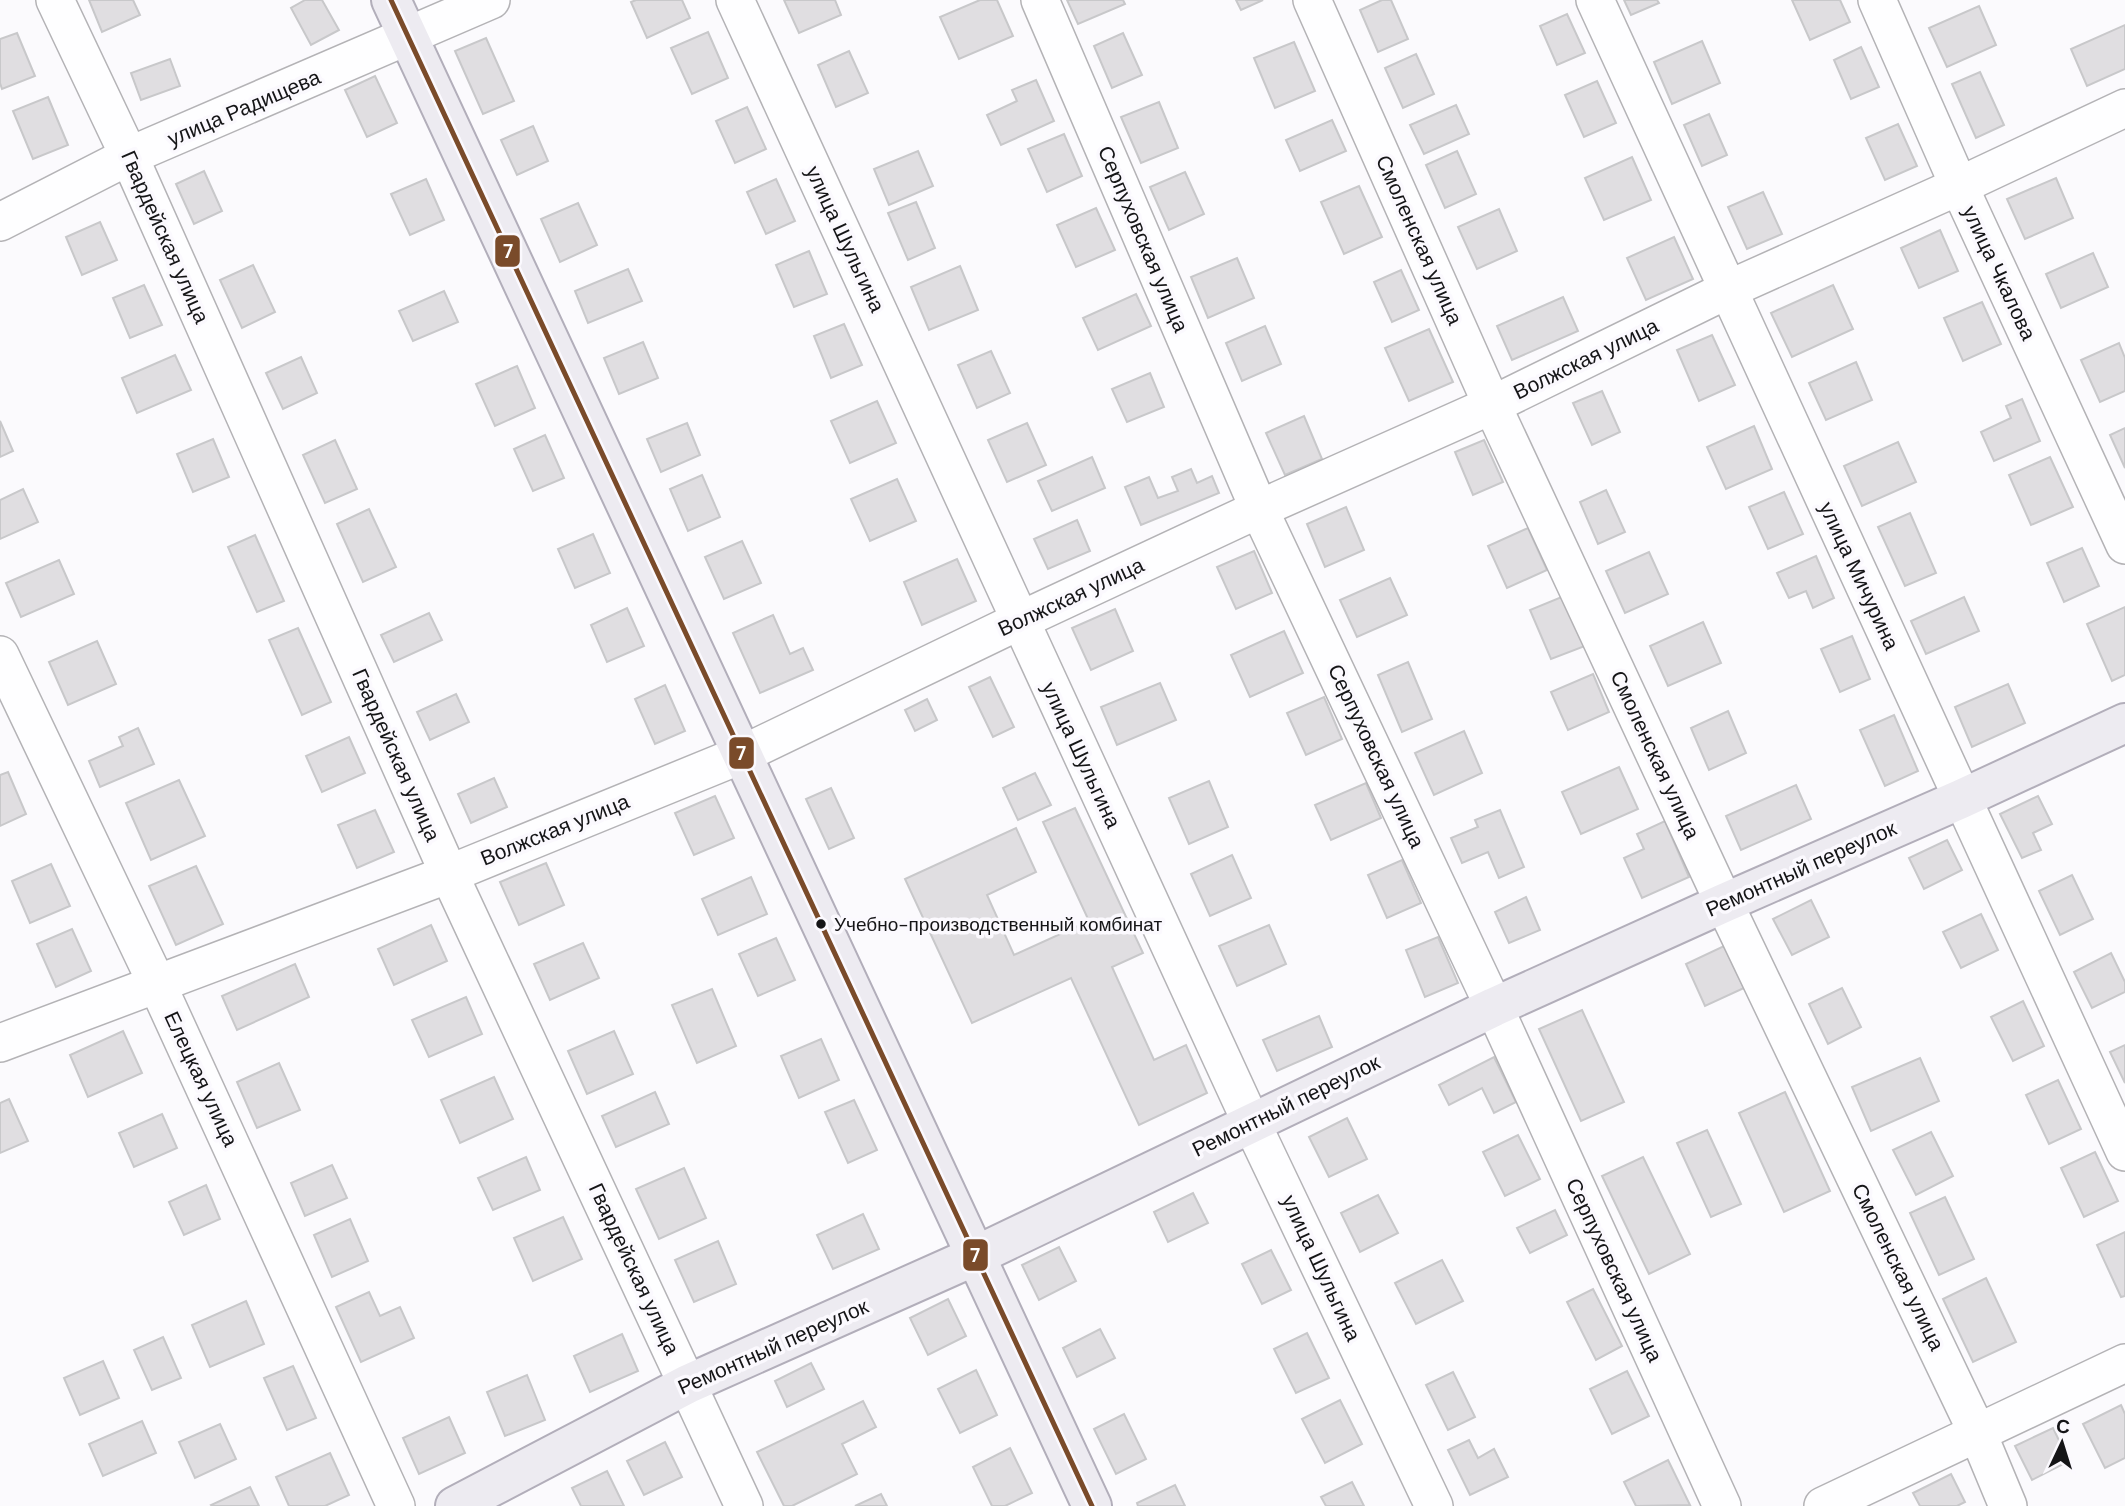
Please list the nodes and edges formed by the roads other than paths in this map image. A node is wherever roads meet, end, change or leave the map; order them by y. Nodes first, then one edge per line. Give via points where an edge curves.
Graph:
1 (55, 0) edge
2 (391, 0) edge
3 (491, 0) edge
4 (735, 0) edge
5 (1040, 0) edge
6 (1312, 0) edge
7 (1595, 0) edge
8 (1877, 0) edge
9 (408, 37) junction
10 (2125, 108) edge
11 (130, 156) junction
12 (1959, 186) junction
13 (0, 222) edge
14 (1727, 290) junction
15 (1492, 405) junction
16 (1259, 509) junction
17 (2125, 545) edge
18 (1019, 621) junction
19 (0, 655) edge
20 (2125, 723) edge
21 (743, 754) junction
22 (1961, 799) junction
23 (449, 874) junction
24 (1724, 902) junction
25 (157, 984) junction
26 (1494, 1007) junction
27 (0, 1043) edge
28 (1251, 1122) junction
29 (2125, 1152) edge
30 (975, 1256) junction
31 (2125, 1363) edge
32 (688, 1384) junction
33 (1978, 1434) junction
34 (396, 1506) edge
35 (455, 1506) edge
36 (744, 1506) edge
37 (1092, 1506) edge
38 (1434, 1506) edge
39 (1723, 1506) edge
40 (1823, 1506) edge
41 (2008, 1506) edge

1 - 11 street, Гвардейская улица
2 - 9 main road
3 - 9 street, улица Радищева
4 - 18 street, улица Шульгина
5 - 16 street, Серпуховская улица
6 - 15 street, Смоленская улица
7 - 14 street, улица Мичурина
8 - 12 street, улица Чкалова
9 - 11 street, улица Радищева
9 - 21 main road
10 - 12 street, Волжская улица
11 - 13 street, улица Радищева
11 - 23 street, Гвардейская улица
12 - 14 street, Волжская улица
12 - 17 street, улица Чкалова
14 - 15 street, Волжская улица
14 - 22 street, улица Мичурина
15 - 16 street, Волжская улица
15 - 24 street, Смоленская улица
16 - 18 street, Волжская улица
16 - 26 street, Серпуховская улица
18 - 21 street, Волжская улица
18 - 28 street, улица Шульгина
19 - 25 street, Елецкая улица
20 - 22 main road, Ремонтный переулок
21 - 23 street, Волжская улица
21 - 30 main road
22 - 24 main road, Ремонтный переулок
22 - 29 street, улица Мичурина
23 - 25 street, Волжская улица
23 - 32 street, Гвардейская улица
24 - 26 main road, Ремонтный переулок
24 - 33 street, Смоленская улица
25 - 27 street, Волжская улица
25 - 34 street, Елецкая улица
26 - 28 main road, Ремонтный переулок
26 - 39 street, Серпуховская улица
28 - 30 main road, Ремонтный переулок
28 - 38 street, улица Шульгина
30 - 32 main road, Ремонтный переулок
30 - 37 main road
31 - 33 street
32 - 35 main road, Ремонтный переулок
32 - 36 street, Гвардейская улица
33 - 40 street
33 - 41 street, Смоленская улица

